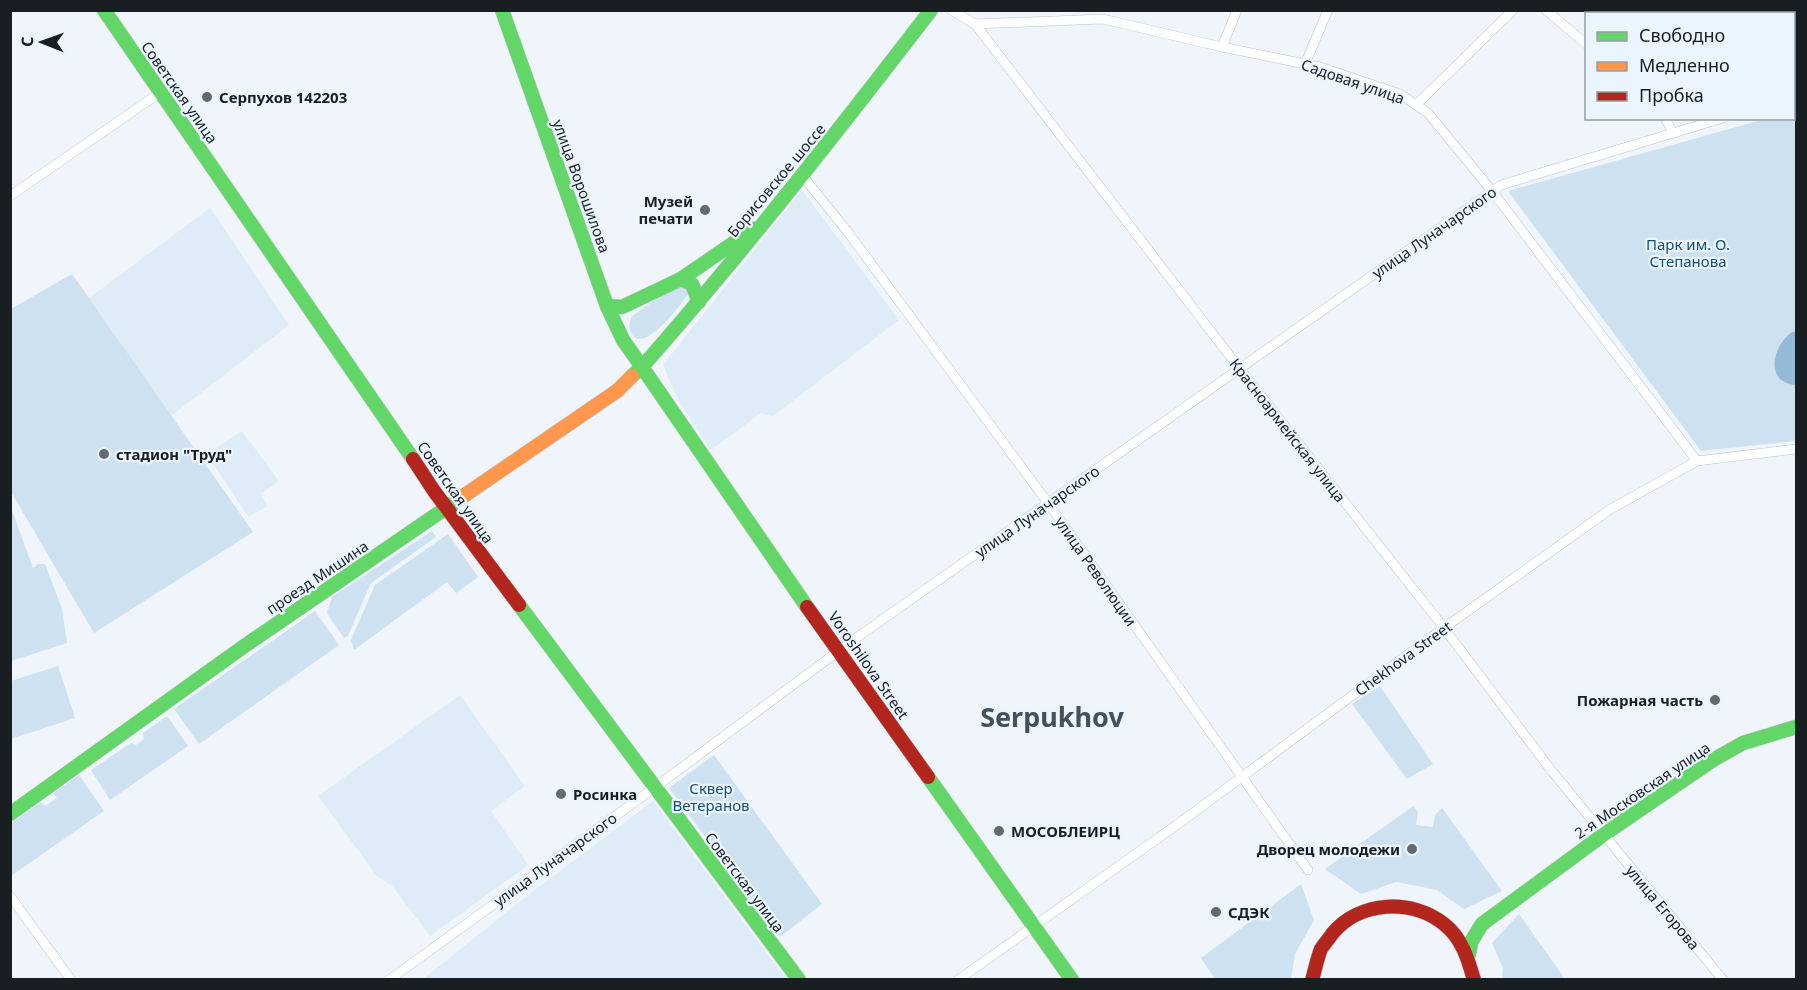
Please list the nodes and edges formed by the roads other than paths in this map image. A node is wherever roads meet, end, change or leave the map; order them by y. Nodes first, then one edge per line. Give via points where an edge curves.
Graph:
1 (104, 10) edge
2 (501, 10) edge
3 (931, 10) edge
4 (951, 10) edge
5 (1237, 10) edge
6 (1328, 10) edge
7 (1513, 10) edge
8 (1546, 10) edge
9 (1105, 15) edge
10 (975, 24) junction
11 (1585, 42) edge
12 (1222, 47) junction
13 (1305, 64) junction
14 (161, 92) junction
15 (1417, 104) junction
16 (1666, 120) edge
17 (1716, 120) edge
18 (1673, 133) junction
19 (801, 174) junction
20 (1492, 191) junction
21 (10, 196) edge
22 (759, 226) junction
23 (681, 279) junction
24 (699, 302) junction
25 (607, 306) junction
26 (642, 367) junction
27 (1239, 368) junction
28 (1797, 449) edge
29 (1697, 461) junction
30 (1048, 503) junction
31 (447, 508) junction
32 (1444, 628) junction
33 (839, 651) junction
34 (1797, 727) edge
35 (1242, 777) junction
36 (654, 788) junction
37 (10, 814) edge
38 (1603, 835) junction
39 (1308, 870) dead end
40 (10, 896) edge
41 (1482, 924) junction
42 (1035, 926) junction
43 (1448, 926) junction
44 (1469, 954) junction
45 (71, 980) edge
46 (389, 980) edge
47 (799, 980) edge
48 (958, 980) edge
49 (1072, 980) edge
50 (1312, 980) edge
51 (1474, 980) edge
52 (1723, 980) edge

1 - 14 main road, Советская улица
2 - 25 main road, улица Ворошилова
3 - 19 main road, Борисовское шоссе
4 - 10 street
5 - 12 street
6 - 13 street
7 - 15 street
8 - 11 street
9 - 10 street, Садовая улица
9 - 12 street, Садовая улица
10 - 27 street, Красноармейская улица
12 - 13 street, Садовая улица
13 - 15 street, Садовая улица via 1400,94
14 - 21 street
14 - 31 main road, Советская улица
15 - 20 street, Садовая улица
16 - 18 street
17 - 18 street, улица Луначарского
18 - 20 street, улица Луначарского
19 - 22 main road, Борисовское шоссе
19 - 30 street, улица Революции
20 - 27 street, улица Луначарского
20 - 29 street, Садовая улица
22 - 23 main road
22 - 24 main road, Борисовское шоссе
23 - 24 main road via 694,285
23 - 25 main road via 622,307
24 - 26 main road, Борисовское шоссе
25 - 26 main road, улица Ворошилова via 623,340
26 - 31 main road, проезд Мишина via 617,391
26 - 33 main road, Voroshilova Street
27 - 30 street, улица Луначарского
27 - 32 street, Красноармейская улица
28 - 29 street, Chekhova Street
29 - 32 street, Chekhova Street via 1609,510
30 - 33 street, улица Луначарского
30 - 35 street, улица Революции
31 - 36 main road, Советская улица
31 - 37 main road, проезд Мишина
32 - 35 street, Chekhova Street
32 - 38 street, Красноармейская улица
33 - 36 street, улица Луначарского
33 - 42 main road, Voroshilova Street
34 - 38 main road, 2-я Московская улица via 1743,743
35 - 39 street, улица Революции
35 - 42 street, Chekhova Street
36 - 46 street, улица Луначарского
36 - 47 main road, Советская улица
38 - 41 main road, 2-я Московская улица
38 - 52 street, улица Егорова
40 - 45 street
41 - 43 main road
41 - 44 main road
42 - 48 street, Chekhova Street
42 - 49 main road, Voroshilova Street
43 - 44 main road
43 - 50 main road via 1434,916 1400,905 1359,911 1332,932 1318,953
44 - 51 main road

